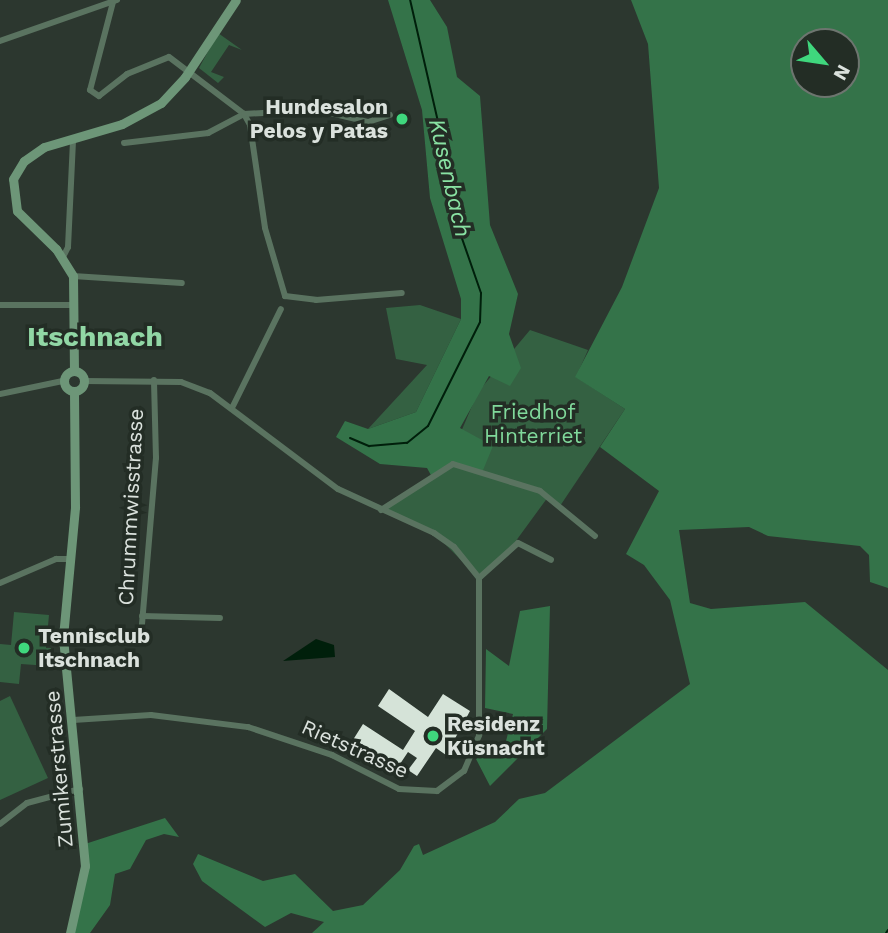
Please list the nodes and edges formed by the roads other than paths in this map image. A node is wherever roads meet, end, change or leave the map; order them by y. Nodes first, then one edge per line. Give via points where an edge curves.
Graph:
1 (236, 0) edge
2 (115, 1) edge
3 (0, 41) edge
4 (191, 69) junction
5 (244, 114) junction
6 (390, 115) dead end
7 (73, 139) junction
8 (124, 142) dead end
9 (63, 257) junction
10 (73, 276) junction
11 (183, 283) dead end
12 (402, 293) dead end
13 (0, 304) edge
14 (75, 305) junction
15 (281, 309) dead end
16 (74, 371) junction
17 (154, 380) junction
18 (85, 381) junction
19 (63, 382) junction
20 (74, 392) junction
21 (0, 394) edge
22 (233, 407) junction
23 (381, 510) junction
24 (595, 536) dead end
25 (69, 559) junction
26 (551, 560) dead end
27 (479, 578) junction
28 (0, 583) edge
29 (142, 616) junction
30 (220, 618) dead end
31 (141, 636) dead end
32 (73, 720) junction
33 (82, 789) junction
34 (0, 824) edge
35 (70, 933) edge

1 - 4 main road
2 - 3 street
2 - 4 street via 92,93 99,96 127,74 169,57
4 - 5 street
4 - 7 main road via 146,113
5 - 6 street via 318,110 368,122
5 - 8 street via 199,135
5 - 12 street via 250,125 265,228 285,296 316,300
7 - 9 street via 68,247
7 - 9 main road via 32,154 12,187 22,218
9 - 10 main road
10 - 11 street
10 - 14 main road
13 - 14 street
14 - 16 main road
15 - 22 street
16 - 18 main road
16 - 19 main road
17 - 18 street
17 - 22 street via 181,382
17 - 29 street, Chrummwisstrasse via 156,458
18 - 20 main road
19 - 20 main road
19 - 21 street
20 - 25 main road, Zumikerstrasse
22 - 23 street via 308,469
23 - 24 street via 453,464 540,491
23 - 27 street via 444,540
25 - 28 street via 56,559
25 - 32 main road, Zumikerstrasse via 63,637
26 - 27 street via 518,543
27 - 32 street, Rietstrasse via 476,749 456,780 430,793 399,789 332,755 248,727 151,715
29 - 30 street
29 - 31 street, Chrummwisstrasse
32 - 33 main road, Zumikerstrasse
33 - 34 street via 27,803
33 - 35 main road, Zumikerstrasse via 85,866

